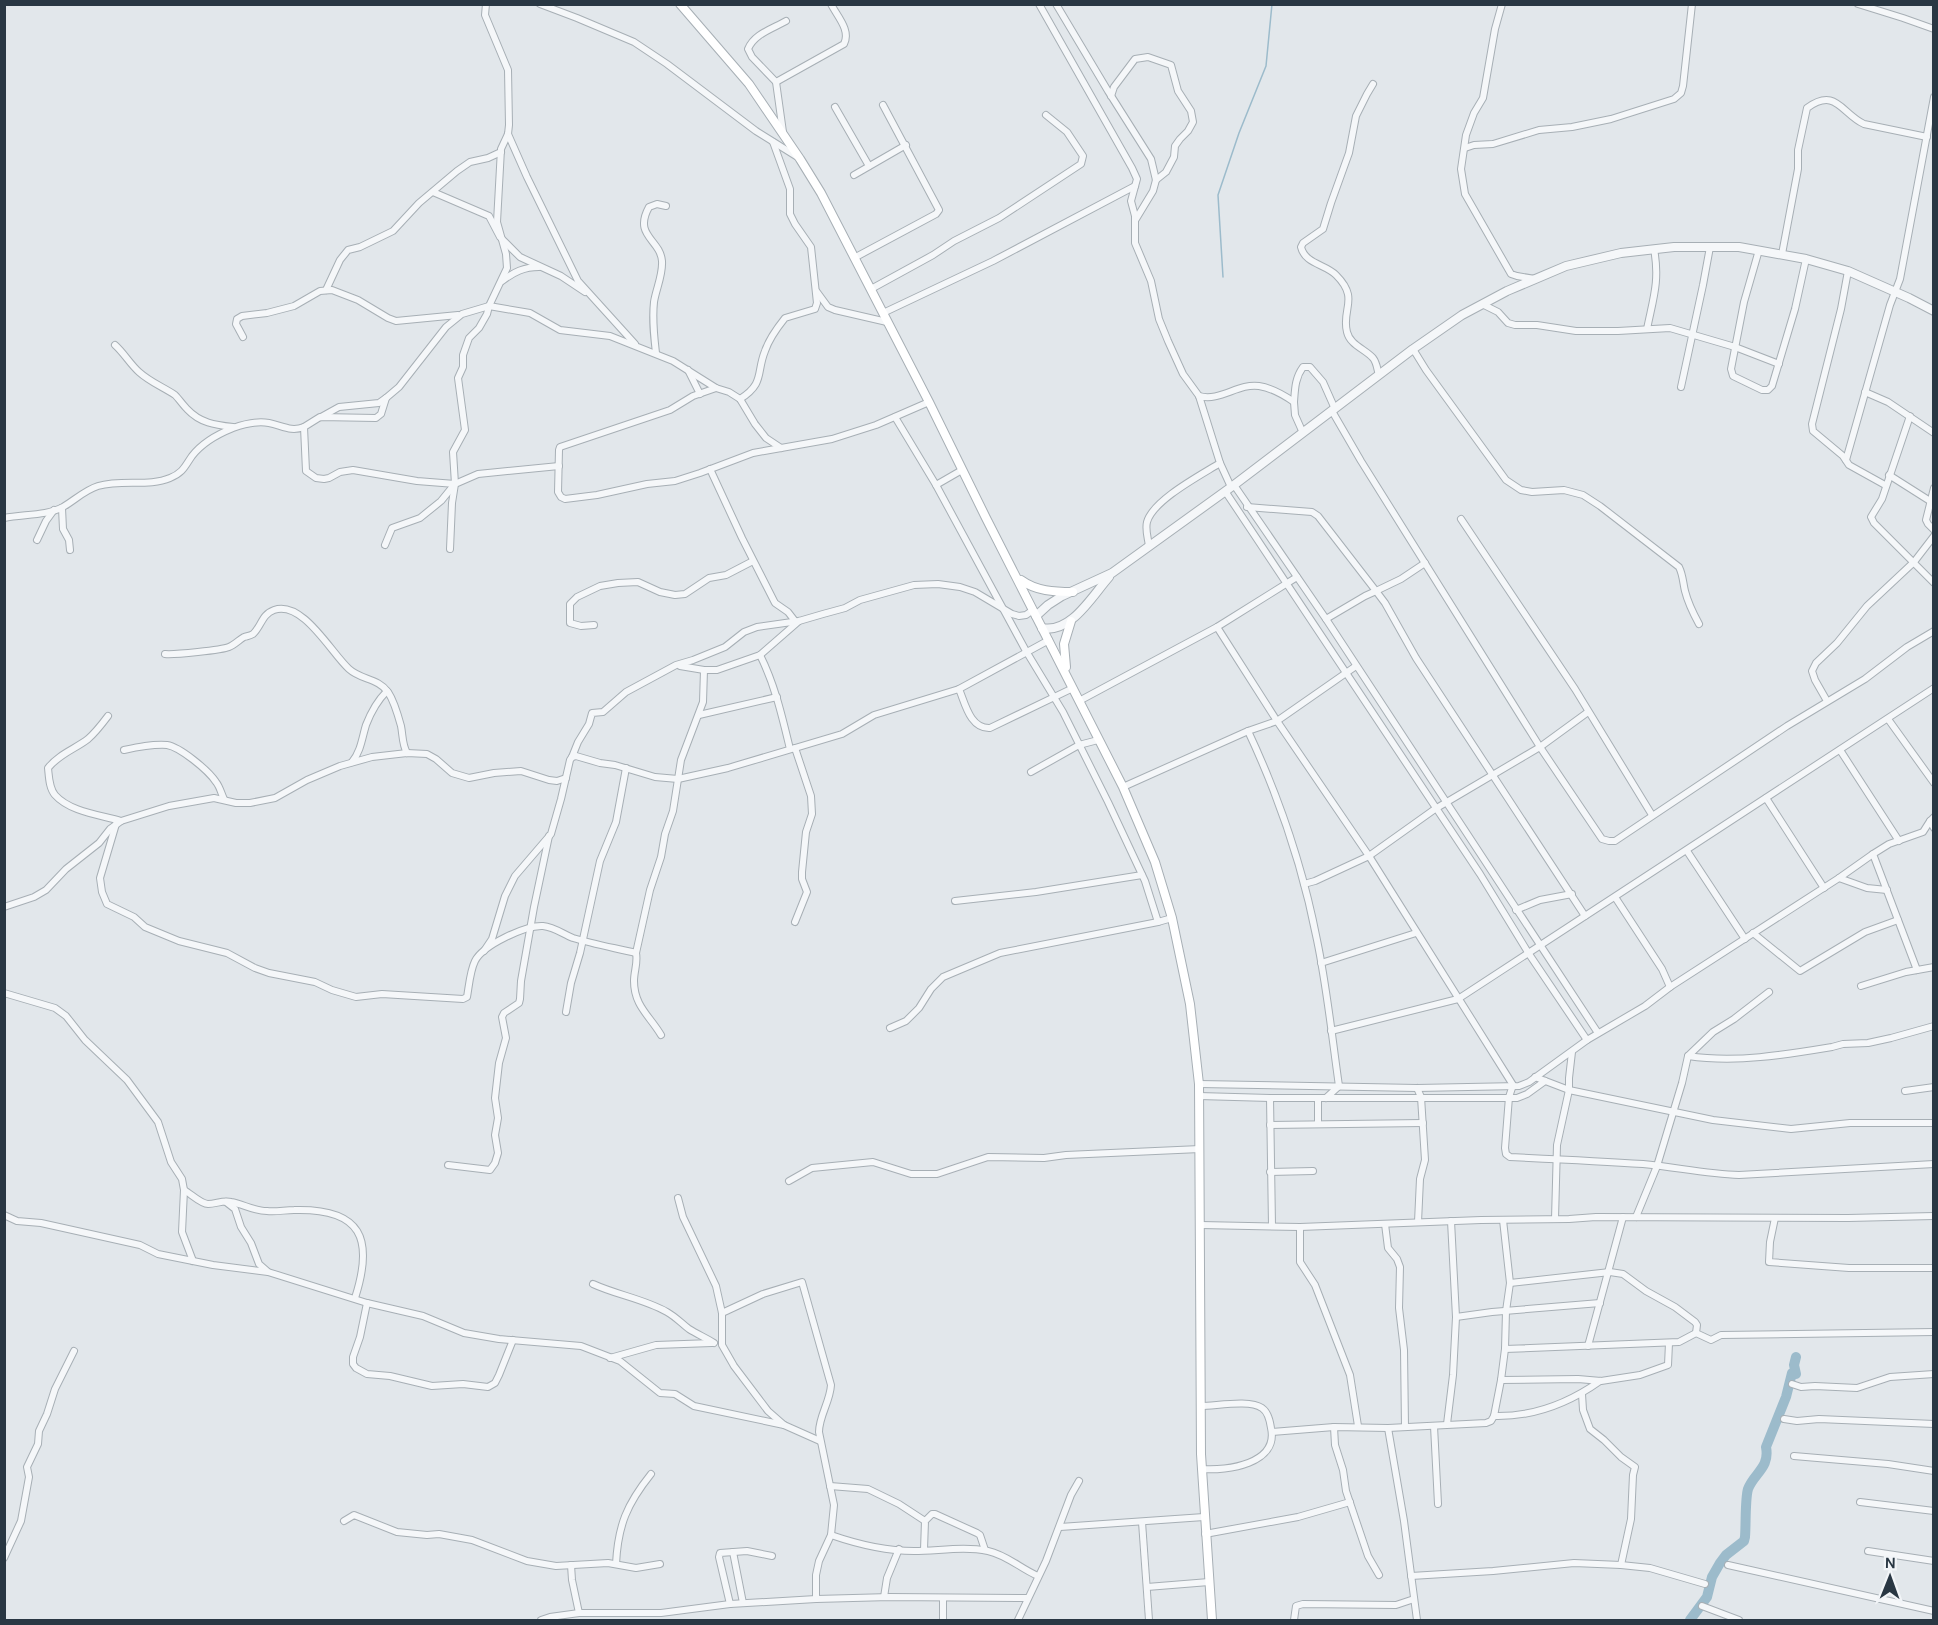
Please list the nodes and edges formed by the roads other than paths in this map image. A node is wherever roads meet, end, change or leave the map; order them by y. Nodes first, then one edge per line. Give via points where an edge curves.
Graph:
1 (486, 4) edge
2 (540, 4) edge
3 (831, 4) edge
4 (1039, 4) edge
5 (1056, 4) edge
6 (1503, 4) edge
7 (1692, 4) edge
8 (1858, 4) edge
9 (686, 6) edge
10 (786, 21) dead end
11 (1934, 29) edge
12 (776, 82) junction
13 (1373, 84) dead end
14 (1111, 96) junction
15 (1934, 97) edge
16 (883, 105) dead end
17 (835, 107) dead end
18 (1046, 115) dead end
19 (508, 134) junction
20 (784, 134) junction
21 (1927, 137) junction
22 (773, 142) junction
23 (906, 145) junction
24 (1465, 148) junction
25 (501, 152) junction
26 (800, 159) junction
27 (869, 166) junction
28 (854, 175) dead end
29 (1156, 180) junction
30 (1135, 186) junction
31 (433, 192) junction
32 (666, 206) dead end
33 (1135, 222) junction
34 (500, 237) junction
35 (1710, 247) junction
36 (1654, 249) junction
37 (1759, 250) junction
38 (1782, 254) junction
39 (854, 258) junction
40 (1806, 259) junction
41 (540, 267) junction
42 (1848, 271) junction
43 (1535, 279) junction
44 (502, 281) junction
45 (871, 289) junction
46 (326, 290) junction
47 (817, 291) junction
48 (1895, 291) junction
49 (590, 295) junction
50 (1482, 304) junction
51 (489, 306) junction
52 (1934, 311) edge
53 (462, 314) junction
54 (885, 317) junction
55 (1647, 329) junction
56 (1693, 334) junction
57 (243, 337) dead end
58 (115, 345) dead end
59 (638, 346) junction
60 (1735, 347) junction
61 (1413, 349) junction
62 (656, 353) junction
63 (1779, 364) junction
64 (688, 370) junction
65 (1379, 375) junction
66 (1681, 387) dead end
67 (716, 388) junction
68 (1865, 392) junction
69 (700, 394) junction
70 (1199, 396) junction
71 (387, 398) junction
72 (741, 399) junction
73 (929, 402) junction
74 (1294, 402) junction
75 (1334, 410) junction
76 (1910, 416) junction
77 (320, 417) junction
78 (895, 417) junction
79 (234, 427) junction
80 (304, 427) junction
81 (1934, 433) edge
82 (1302, 434) junction
83 (781, 448) junction
84 (1846, 460) junction
85 (1220, 463) junction
86 (559, 466) junction
87 (710, 469) junction
88 (962, 470) junction
89 (1889, 475) junction
90 (455, 484) junction
91 (936, 484) junction
92 (1886, 485) junction
93 (1230, 488) junction
94 (1934, 488) edge
95 (1930, 501) junction
96 (1236, 506) junction
97 (1249, 507) junction
98 (58, 509) junction
99 (4, 518) edge
100 (1461, 519) dead end
101 (1934, 530) edge
102 (1934, 536) edge
103 (37, 540) dead end
104 (385, 545) dead end
105 (1149, 546) junction
106 (450, 549) dead end
107 (70, 550) dead end
108 (753, 561) junction
109 (1914, 562) junction
110 (1425, 563) junction
111 (1112, 573) junction
112 (1297, 577) junction
113 (1018, 578) junction
114 (1934, 583) edge
115 (1286, 584) junction
116 (1376, 591) junction
117 (1073, 592) junction
118 (1004, 609) junction
119 (1035, 613) junction
120 (1326, 619) junction
121 (797, 621) junction
122 (1071, 621) junction
123 (1699, 624) dead end
124 (594, 625) dead end
125 (1042, 627) junction
126 (1217, 627) junction
127 (1934, 631) edge
128 (1049, 640) junction
129 (1026, 651) junction
130 (165, 654) dead end
131 (760, 655) junction
132 (676, 665) junction
133 (1356, 666) junction
134 (704, 670) junction
135 (1345, 672) junction
136 (1071, 684) junction
137 (1934, 688) edge
138 (959, 689) junction
139 (387, 691) junction
140 (777, 697) junction
141 (1053, 698) junction
142 (1079, 701) junction
143 (1827, 701) junction
144 (1588, 712) junction
145 (699, 715) junction
146 (108, 716) dead end
147 (1888, 718) junction
148 (1277, 720) junction
149 (1248, 731) junction
150 (1098, 740) junction
151 (1079, 745) junction
152 (1540, 747) junction
153 (793, 748) junction
154 (124, 750) dead end
155 (1840, 750) junction
156 (407, 753) junction
157 (572, 757) junction
158 (351, 762) junction
159 (626, 768) junction
160 (1031, 772) dead end
161 (1493, 775) junction
162 (566, 778) junction
163 (678, 780) junction
164 (1934, 783) edge
165 (1123, 787) junction
166 (1766, 798) junction
167 (224, 799) junction
168 (1446, 802) junction
169 (1435, 809) junction
170 (1652, 815) junction
171 (119, 822) junction
172 (1932, 822) edge
173 (549, 836) junction
174 (1899, 841) junction
175 (1687, 851) junction
176 (1873, 854) junction
177 (1369, 856) junction
178 (1488, 867) junction
179 (1480, 874) junction
180 (1142, 875) junction
181 (1839, 878) junction
182 (1304, 884) junction
183 (1824, 888) junction
184 (1887, 890) junction
185 (1572, 894) junction
186 (1615, 897) junction
187 (955, 900) dead end
188 (4, 907) edge
189 (1516, 910) junction
190 (1586, 916) junction
191 (1172, 918) junction
192 (1898, 920) junction
193 (795, 922) dead end
194 (1158, 922) junction
195 (531, 927) junction
196 (1416, 933) junction
197 (1753, 933) junction
198 (1745, 939) junction
199 (582, 940) junction
200 (1541, 946) junction
201 (484, 951) junction
202 (636, 953) junction
203 (1529, 954) junction
204 (1321, 963) junction
205 (1934, 967) edge
206 (1917, 970) junction
207 (1861, 986) dead end
208 (1670, 987) junction
209 (1769, 992) dead end
210 (4, 993) edge
211 (1458, 999) junction
212 (566, 1012) dead end
213 (1934, 1026) edge
214 (890, 1028) dead end
215 (1331, 1031) junction
216 (1598, 1032) junction
217 (661, 1035) dead end
218 (1587, 1040) junction
219 (1572, 1053) junction
220 (1688, 1056) junction
221 (1535, 1077) junction
222 (1545, 1081) junction
223 (1198, 1084) junction
224 (1513, 1085) junction
225 (1339, 1086) junction
226 (1934, 1087) edge
227 (1417, 1088) junction
228 (1569, 1090) junction
229 (1905, 1091) dead end
230 (1199, 1096) junction
231 (1421, 1097) junction
232 (1509, 1097) junction
233 (1270, 1098) junction
234 (1318, 1098) junction
235 (1326, 1098) junction
236 (1672, 1112) junction
237 (1318, 1123) junction
238 (1424, 1123) junction
239 (1934, 1123) edge
240 (1270, 1125) junction
241 (1200, 1149) junction
242 (1556, 1158) junction
243 (1934, 1164) edge
244 (448, 1165) dead end
245 (1657, 1166) junction
246 (1313, 1171) dead end
247 (1270, 1172) junction
248 (789, 1181) dead end
249 (184, 1190) junction
250 (678, 1198) dead end
251 (225, 1201) junction
252 (4, 1215) edge
253 (1934, 1216) edge
254 (1623, 1217) junction
255 (1636, 1217) junction
256 (1775, 1218) junction
257 (1555, 1219) junction
258 (1503, 1220) junction
259 (1451, 1221) junction
260 (1418, 1222) junction
261 (1385, 1224) junction
262 (1201, 1225) junction
263 (1272, 1226) junction
264 (1299, 1227) junction
265 (193, 1261) junction
266 (1934, 1268) edge
267 (268, 1272) junction
268 (1610, 1272) junction
269 (1510, 1283) junction
270 (593, 1284) dead end
271 (355, 1298) junction
272 (367, 1303) junction
273 (1600, 1303) junction
274 (1506, 1311) junction
275 (722, 1313) junction
276 (1456, 1317) junction
277 (1934, 1332) edge
278 (1696, 1333) junction
279 (513, 1340) junction
280 (714, 1342) junction
281 (1669, 1343) junction
282 (722, 1345) junction
283 (1588, 1346) junction
284 (1505, 1349) junction
285 (74, 1351) dead end
286 (610, 1358) junction
287 (1934, 1374) edge
288 (1501, 1380) junction
289 (1601, 1381) junction
290 (1792, 1384) dead end
291 (1582, 1394) junction
292 (1201, 1406) junction
293 (1494, 1416) junction
294 (1784, 1419) dead end
295 (1447, 1424) junction
296 (1934, 1424) edge
297 (784, 1425) junction
298 (1358, 1426) junction
299 (1434, 1426) junction
300 (1334, 1427) junction
301 (1405, 1427) junction
302 (1388, 1428) junction
303 (1272, 1432) junction
304 (820, 1441) junction
305 (1794, 1456) dead end
306 (1202, 1469) junction
307 (1934, 1471) edge
308 (651, 1474) dead end
309 (1079, 1481) dead end
310 (830, 1486) junction
311 (1350, 1502) junction
312 (1860, 1502) dead end
313 (1438, 1504) dead end
314 (1934, 1511) edge
315 (1204, 1517) junction
316 (344, 1521) dead end
317 (925, 1521) junction
318 (1142, 1522) junction
319 (1060, 1527) junction
320 (1205, 1534) junction
321 (831, 1535) junction
322 (899, 1549) junction
323 (924, 1550) junction
324 (985, 1550) junction
325 (1868, 1551) dead end
326 (733, 1552) junction
327 (772, 1556) dead end
328 (4, 1558) edge
329 (1934, 1561) edge
330 (616, 1564) junction
331 (660, 1564) dead end
332 (571, 1565) junction
333 (1621, 1565) junction
334 (1728, 1565) dead end
335 (1378, 1575) dead end
336 (1038, 1576) junction
337 (1411, 1576) junction
338 (1209, 1582) junction
339 (1705, 1584) dead end
340 (1147, 1587) junction
341 (884, 1597) junction
342 (816, 1599) junction
343 (943, 1599) junction
344 (1028, 1599) junction
345 (1414, 1599) junction
346 (743, 1603) junction
347 (730, 1604) junction
348 (1702, 1606) dead end
349 (1934, 1611) edge
350 (579, 1613) junction
351 (661, 1613) junction
352 (541, 1620) edge
353 (662, 1620) edge
354 (943, 1620) edge
355 (1018, 1620) edge
356 (1149, 1620) edge
357 (1212, 1620) edge
358 (1294, 1620) edge
359 (1417, 1620) edge
360 (1739, 1620) edge

1 - 19 street via 485,15 508,70
2 - 22 street via 633,42
3 - 12 street via 847,33 844,44
4 - 30 street via 1132,168 1137,179
5 - 14 street
6 - 24 street via 1483,98 1466,135
7 - 24 street via 1683,86 1674,99 1572,128 1539,130
8 - 11 street
9 - 20 main road
10 - 12 street via 758,36 748,49
12 - 20 street
13 - 65 street via 1356,116 1349,153 1323,229 1301,247 1306,258 1334,274 1343,284 1349,299 1347,333 1372,357
14 - 29 street via 1151,159
14 - 29 street via 1135,59 1148,57 1171,65 1193,122 1175,146 1166,172
15 - 21 street
16 - 23 street
17 - 27 street
18 - 45 street via 1067,132 1083,156 1082,164 999,218
19 - 25 street
19 - 49 street via 578,281
20 - 26 main road
21 - 38 street via 1856,121 1827,99 1807,108
21 - 48 street via 1905,259
22 - 26 street
22 - 47 street via 790,189 790,214 811,247
23 - 27 street
23 - 39 street via 939,212
24 - 43 street via 1461,169 1465,194 1511,274
25 - 31 street via 470,162
25 - 34 street via 497,200
26 - 39 main road
27 - 28 street
29 - 33 street
30 - 33 street via 1131,201
30 - 54 street
31 - 34 street via 489,216
31 - 46 street via 393,231 348,250
32 - 62 street via 649,207 644,215 647,237 661,254 662,262 652,326
33 - 70 street via 1135,243 1152,281 1165,334 1183,374
34 - 41 street via 520,256
34 - 44 street via 507,268
35 - 36 street
35 - 37 street
35 - 56 street
36 - 43 street via 1577,264
36 - 55 street via 1658,269
37 - 38 street
37 - 60 street
38 - 40 street
39 - 45 main road
40 - 42 street
40 - 63 street
41 - 44 street via 514,272
41 - 49 street
42 - 48 street
42 - 84 street via 1812,424 1814,431
43 - 50 street
44 - 51 street
45 - 54 main road
46 - 53 street via 358,300 396,321
46 - 57 street via 294,306 242,316 236,324
47 - 54 street via 828,307 835,310
47 - 72 street via 815,309 785,318 779,325 766,348 757,384
48 - 52 street
48 - 68 street
49 - 59 street
50 - 55 street via 1515,325 1576,331
50 - 61 street
51 - 53 street
51 - 59 street via 530,313 560,330 610,336
51 - 90 street via 469,338 458,378 465,430 453,452
53 - 71 street via 444,329
54 - 73 main road
55 - 56 street via 1670,328
56 - 60 street
56 - 66 street
58 - 79 street via 140,373 177,397 194,416 205,423
59 - 62 street
60 - 63 street
60 - 63 street via 1731,373 1762,390 1772,386
61 - 65 street
61 - 123 street via 1506,480 1532,492 1575,492 1600,506 1679,567
62 - 64 street
64 - 67 street
64 - 69 street
65 - 75 street
67 - 69 street
67 - 72 street
68 - 76 street
68 - 84 street
69 - 86 street via 670,410 561,447
70 - 74 street via 1208,399 1259,386
70 - 85 street
71 - 77 street via 379,403 339,407
71 - 77 street via 376,418
72 - 83 street via 754,424
73 - 78 street
73 - 88 main road
74 - 75 street via 1298,375 1303,367 1310,367 1323,382
74 - 82 street
75 - 82 street
75 - 110 street
76 - 81 street
76 - 89 street
77 - 80 street
78 - 83 street via 832,439
78 - 91 street
79 - 80 street via 267,423 292,430
79 - 98 street via 204,444 182,472 170,478 154,483 98,486
80 - 90 street via 305,466 308,474 316,478 352,470 417,482
82 - 93 street
83 - 87 street via 753,453
84 - 92 street
85 - 93 street
85 - 105 street via 1167,497 1156,509 1148,521
86 - 87 street via 558,492 565,499 664,483
86 - 90 street via 477,474
87 - 108 street
88 - 91 street
88 - 113 main road
89 - 92 street
89 - 95 street
90 - 104 street via 420,518 392,528
90 - 106 street
91 - 118 street
92 - 109 street via 1872,520
93 - 96 street
93 - 97 street
93 - 105 street
94 - 95 street
95 - 101 street via 1926,520
96 - 97 street
96 - 115 street
97 - 112 street
97 - 116 street via 1312,512
98 - 99 street
98 - 103 street via 46,521
98 - 107 street
100 - 144 street
102 - 109 street
105 - 111 street
108 - 121 street via 775,603
108 - 124 street via 726,575 709,578 685,594 660,592 638,582 600,586 570,604 570,623
109 - 114 street
109 - 143 street via 1815,663 1812,671
110 - 116 street
110 - 152 street
111 - 117 street
111 - 122 street
112 - 115 street
112 - 120 street
113 - 117 main road via 1036,588
113 - 119 main road
115 - 126 street
115 - 135 street
116 - 120 street
116 - 161 street
117 - 119 street
118 - 119 street via 1019,616
118 - 121 street via 960,587 914,585
118 - 129 street
119 - 125 main road
120 - 133 street
121 - 131 street
121 - 132 street via 757,627 724,647
122 - 125 street via 1058,628
122 - 136 main road via 1064,644
125 - 128 main road
126 - 142 street
126 - 148 street
127 - 143 street
128 - 129 street
128 - 136 main road
129 - 138 street
129 - 141 street
130 - 139 street via 228,648 252,635 274,610 294,611 314,627 349,670 379,682
131 - 134 street via 717,670
131 - 140 street
132 - 134 street
132 - 157 street via 626,692 603,712 592,713
133 - 135 street
133 - 168 street
134 - 145 street via 705,695
135 - 148 street
135 - 169 street
136 - 141 street
136 - 142 main road
137 - 147 street
138 - 141 street via 974,723 983,729
138 - 153 street via 874,715 842,734
139 - 156 street
139 - 158 street via 373,708 362,743
140 - 145 street
140 - 153 street
141 - 151 street
142 - 150 main road
143 - 170 street
144 - 152 street
144 - 170 street
145 - 163 street via 681,760
146 - 171 street via 89,738 55,759 48,768 49,781 54,795 77,808
147 - 155 street
147 - 164 street
148 - 149 street
148 - 177 street
149 - 165 street
149 - 182 street via 1270,779
150 - 151 street
150 - 165 main road
151 - 160 street
151 - 180 street
152 - 161 street
152 - 170 street via 1602,839 1615,841
153 - 163 street
153 - 193 street via 809,787 812,810 802,872 807,892
154 - 167 street via 152,745 178,749 211,775
155 - 166 street
155 - 174 street
156 - 158 street
156 - 162 street via 428,754 452,773 469,778 521,771 549,780
157 - 159 street
157 - 162 street
158 - 167 street via 275,798 250,803
159 - 163 street
159 - 199 street
161 - 168 street
161 - 185 street
162 - 173 street
163 - 202 street
165 - 191 main road via 1155,862
166 - 175 street
166 - 183 street
167 - 171 street via 169,806
168 - 169 street
168 - 178 street
169 - 177 street
169 - 179 street
171 - 188 street via 46,890
171 - 201 street via 100,878 107,904 134,916 145,927 179,941 227,953 262,970 315,982 356,997 382,994 463,999 467,997 474,962
172 - 174 street via 1923,832
173 - 195 street
173 - 201 street via 515,876
174 - 176 street
175 - 186 street
175 - 198 street
176 - 181 street
176 - 184 street
177 - 182 street
177 - 196 street
178 - 179 street
178 - 189 street
179 - 203 street
180 - 187 street
180 - 194 street
181 - 183 street
181 - 184 street
182 - 204 street
183 - 197 street
184 - 192 street
185 - 189 street via 1540,900
185 - 190 street
186 - 190 street
186 - 208 street
189 - 200 street
190 - 200 street
191 - 194 street
191 - 223 main road via 1190,1004
192 - 197 street via 1865,932 1800,970
192 - 206 street
194 - 214 street via 999,953 943,977 906,1021
195 - 199 street via 554,928
195 - 201 street
195 - 244 street via 519,1003 502,1017 506,1038 495,1098 497,1157 490,1170
196 - 204 street
196 - 211 street
197 - 198 street
198 - 208 street
199 - 202 street
199 - 212 street
200 - 203 street
200 - 216 street
202 - 217 street via 634,984 639,1005
203 - 211 street
203 - 218 street
204 - 215 street
205 - 206 street
206 - 207 street
208 - 216 street
209 - 220 street via 1713,1032
210 - 249 street via 55,1008 127,1080 153,1112
211 - 215 street
211 - 224 street
213 - 220 street via 1868,1043 1763,1058
215 - 225 street
216 - 218 street
218 - 219 street
219 - 221 street
219 - 228 street
220 - 236 street
221 - 222 street
221 - 224 street
222 - 228 street
222 - 232 street via 1527,1094
223 - 225 street
223 - 230 main road
224 - 227 street
224 - 232 street
225 - 227 street
225 - 235 street
226 - 229 street
227 - 231 street
228 - 236 street
228 - 242 street
230 - 233 street
230 - 241 main road
231 - 232 street
231 - 235 street
231 - 238 street
232 - 242 street via 1506,1154
233 - 234 street
233 - 240 street
234 - 235 street
234 - 237 street
236 - 239 street via 1791,1129 1850,1123
236 - 245 street
237 - 238 street
237 - 240 street
238 - 260 street via 1425,1160
240 - 247 street
241 - 248 street via 1044,1158 988,1157 937,1174 911,1174 873,1162 812,1168
241 - 262 main road
242 - 245 street
242 - 257 street
243 - 245 street via 1739,1175
245 - 255 street
246 - 247 street
247 - 263 street
249 - 251 street via 207,1204
249 - 265 street via 182,1233
250 - 275 street via 716,1286
251 - 267 street via 235,1209 259,1264
251 - 271 street via 264,1211 334,1214 348,1220 361,1235 363,1245 362,1275
252 - 265 street via 17,1221 140,1245 152,1252
253 - 256 street
254 - 255 street
254 - 257 street
254 - 268 street
255 - 256 street
256 - 266 street via 1769,1262 1849,1268
257 - 258 street
258 - 259 street
258 - 269 street
259 - 260 street
259 - 276 street
260 - 261 street
261 - 264 street
261 - 301 street via 1388,1248 1400,1267
262 - 263 street
262 - 292 main road
263 - 264 street
264 - 298 street via 1300,1262 1315,1285 1350,1375
265 - 267 street
267 - 271 street
268 - 269 street
268 - 273 street
268 - 278 street via 1623,1274 1676,1307 1695,1322
269 - 274 street
270 - 280 street via 656,1306
271 - 272 street
272 - 279 street via 414,1313 464,1333
272 - 279 street via 353,1357 356,1368 367,1374 432,1386 488,1387 495,1383
273 - 274 street
273 - 283 street
274 - 276 street
274 - 284 street
275 - 282 street
275 - 304 street via 802,1282 831,1385 831,1396 819,1424
276 - 295 street
277 - 278 street via 1721,1335 1711,1340
278 - 281 street
279 - 286 street via 581,1346
280 - 282 street
280 - 286 street via 656,1345
281 - 283 street
281 - 289 street via 1668,1365 1640,1375
282 - 297 street via 761,1403
283 - 284 street
284 - 288 street
285 - 328 street via 39,1431 38,1444 27,1467 29,1478 21,1521
286 - 297 street via 630,1367 660,1393 675,1394 694,1406
287 - 290 street via 1890,1377 1857,1388
288 - 289 street
288 - 293 street
289 - 291 street
291 - 293 street via 1525,1414
291 - 333 street via 1590,1429 1635,1467 1631,1519
292 - 303 street via 1255,1405 1263,1408
292 - 306 main road
293 - 295 street via 1486,1423
294 - 296 street
295 - 299 street
297 - 304 street
298 - 300 street
298 - 302 street
299 - 301 street
299 - 313 street
300 - 303 street
300 - 311 street
301 - 302 street
302 - 337 street
303 - 306 street via 1271,1443 1258,1459 1245,1465
304 - 310 street
305 - 307 street
306 - 315 main road
308 - 330 street via 624,1519
309 - 319 street
310 - 317 street via 868,1489
310 - 321 street via 834,1505
311 - 320 street
311 - 335 street
312 - 314 street
315 - 318 street
315 - 320 main road
316 - 332 street via 354,1515 397,1532 452,1536 527,1561
317 - 323 street
317 - 324 street via 935,1514 976,1533
318 - 319 street
318 - 340 street
319 - 336 street
320 - 338 main road
321 - 322 street
321 - 342 street via 819,1561
322 - 323 street
322 - 341 street
323 - 324 street
324 - 336 street
325 - 329 street
326 - 327 street
326 - 346 street
326 - 347 street via 719,1555
330 - 331 street via 636,1568
330 - 332 street
332 - 350 street
333 - 337 street via 1566,1564
333 - 339 street via 1669,1572
334 - 349 street
336 - 344 street
337 - 345 street
338 - 340 street
338 - 357 main road
340 - 356 street
341 - 342 street
341 - 343 street
342 - 346 street
343 - 344 street
343 - 354 street
344 - 355 street
345 - 358 street via 1396,1605 1303,1604 1296,1606
345 - 359 street
346 - 347 street
347 - 351 street
348 - 360 street
350 - 351 street
350 - 352 street
351 - 353 street

